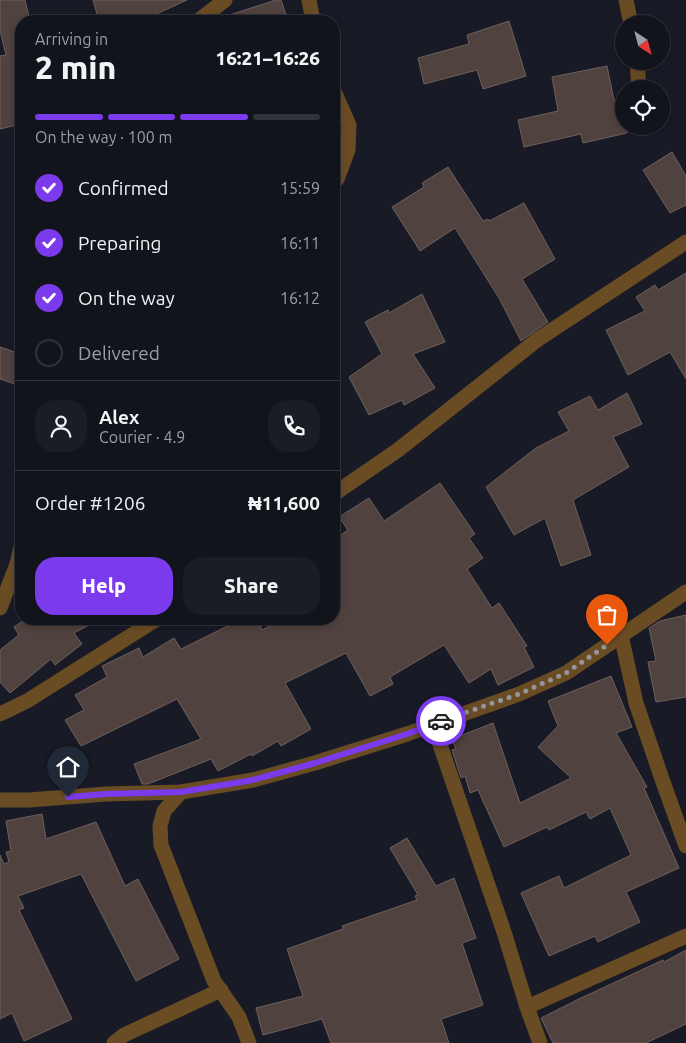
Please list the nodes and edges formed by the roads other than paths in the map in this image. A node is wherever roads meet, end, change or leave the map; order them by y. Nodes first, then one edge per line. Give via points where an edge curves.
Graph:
1 (225, 0) edge
2 (309, 0) edge
3 (626, 0) edge
4 (206, 15) edge
5 (312, 15) edge
6 (629, 15) edge
7 (340, 105) edge
8 (340, 171) edge
9 (686, 242) edge
10 (340, 490) edge
11 (15, 569) edge
12 (686, 592) edge
13 (0, 608) edge
14 (148, 625) edge
15 (621, 635) junction
16 (0, 714) edge
17 (434, 724) junction
18 (181, 792) junction
19 (0, 800) edge
20 (686, 846) edge
21 (686, 936) edge
22 (221, 990) junction
23 (527, 1007) junction
24 (114, 1043) edge
25 (249, 1043) edge
26 (540, 1043) edge

1 - 4 street
2 - 5 street
3 - 6 street
7 - 8 street via 349,125 348,150
9 - 10 street via 537,340 398,450
11 - 13 street
12 - 15 street
14 - 16 street via 28,701
15 - 17 street via 566,673 519,694
15 - 20 street via 636,702
17 - 18 street via 253,780
17 - 23 street
18 - 19 street
18 - 22 street via 164,811 160,826 161,845 214,981
21 - 23 street
22 - 24 street
22 - 25 street via 239,1017
23 - 26 street

